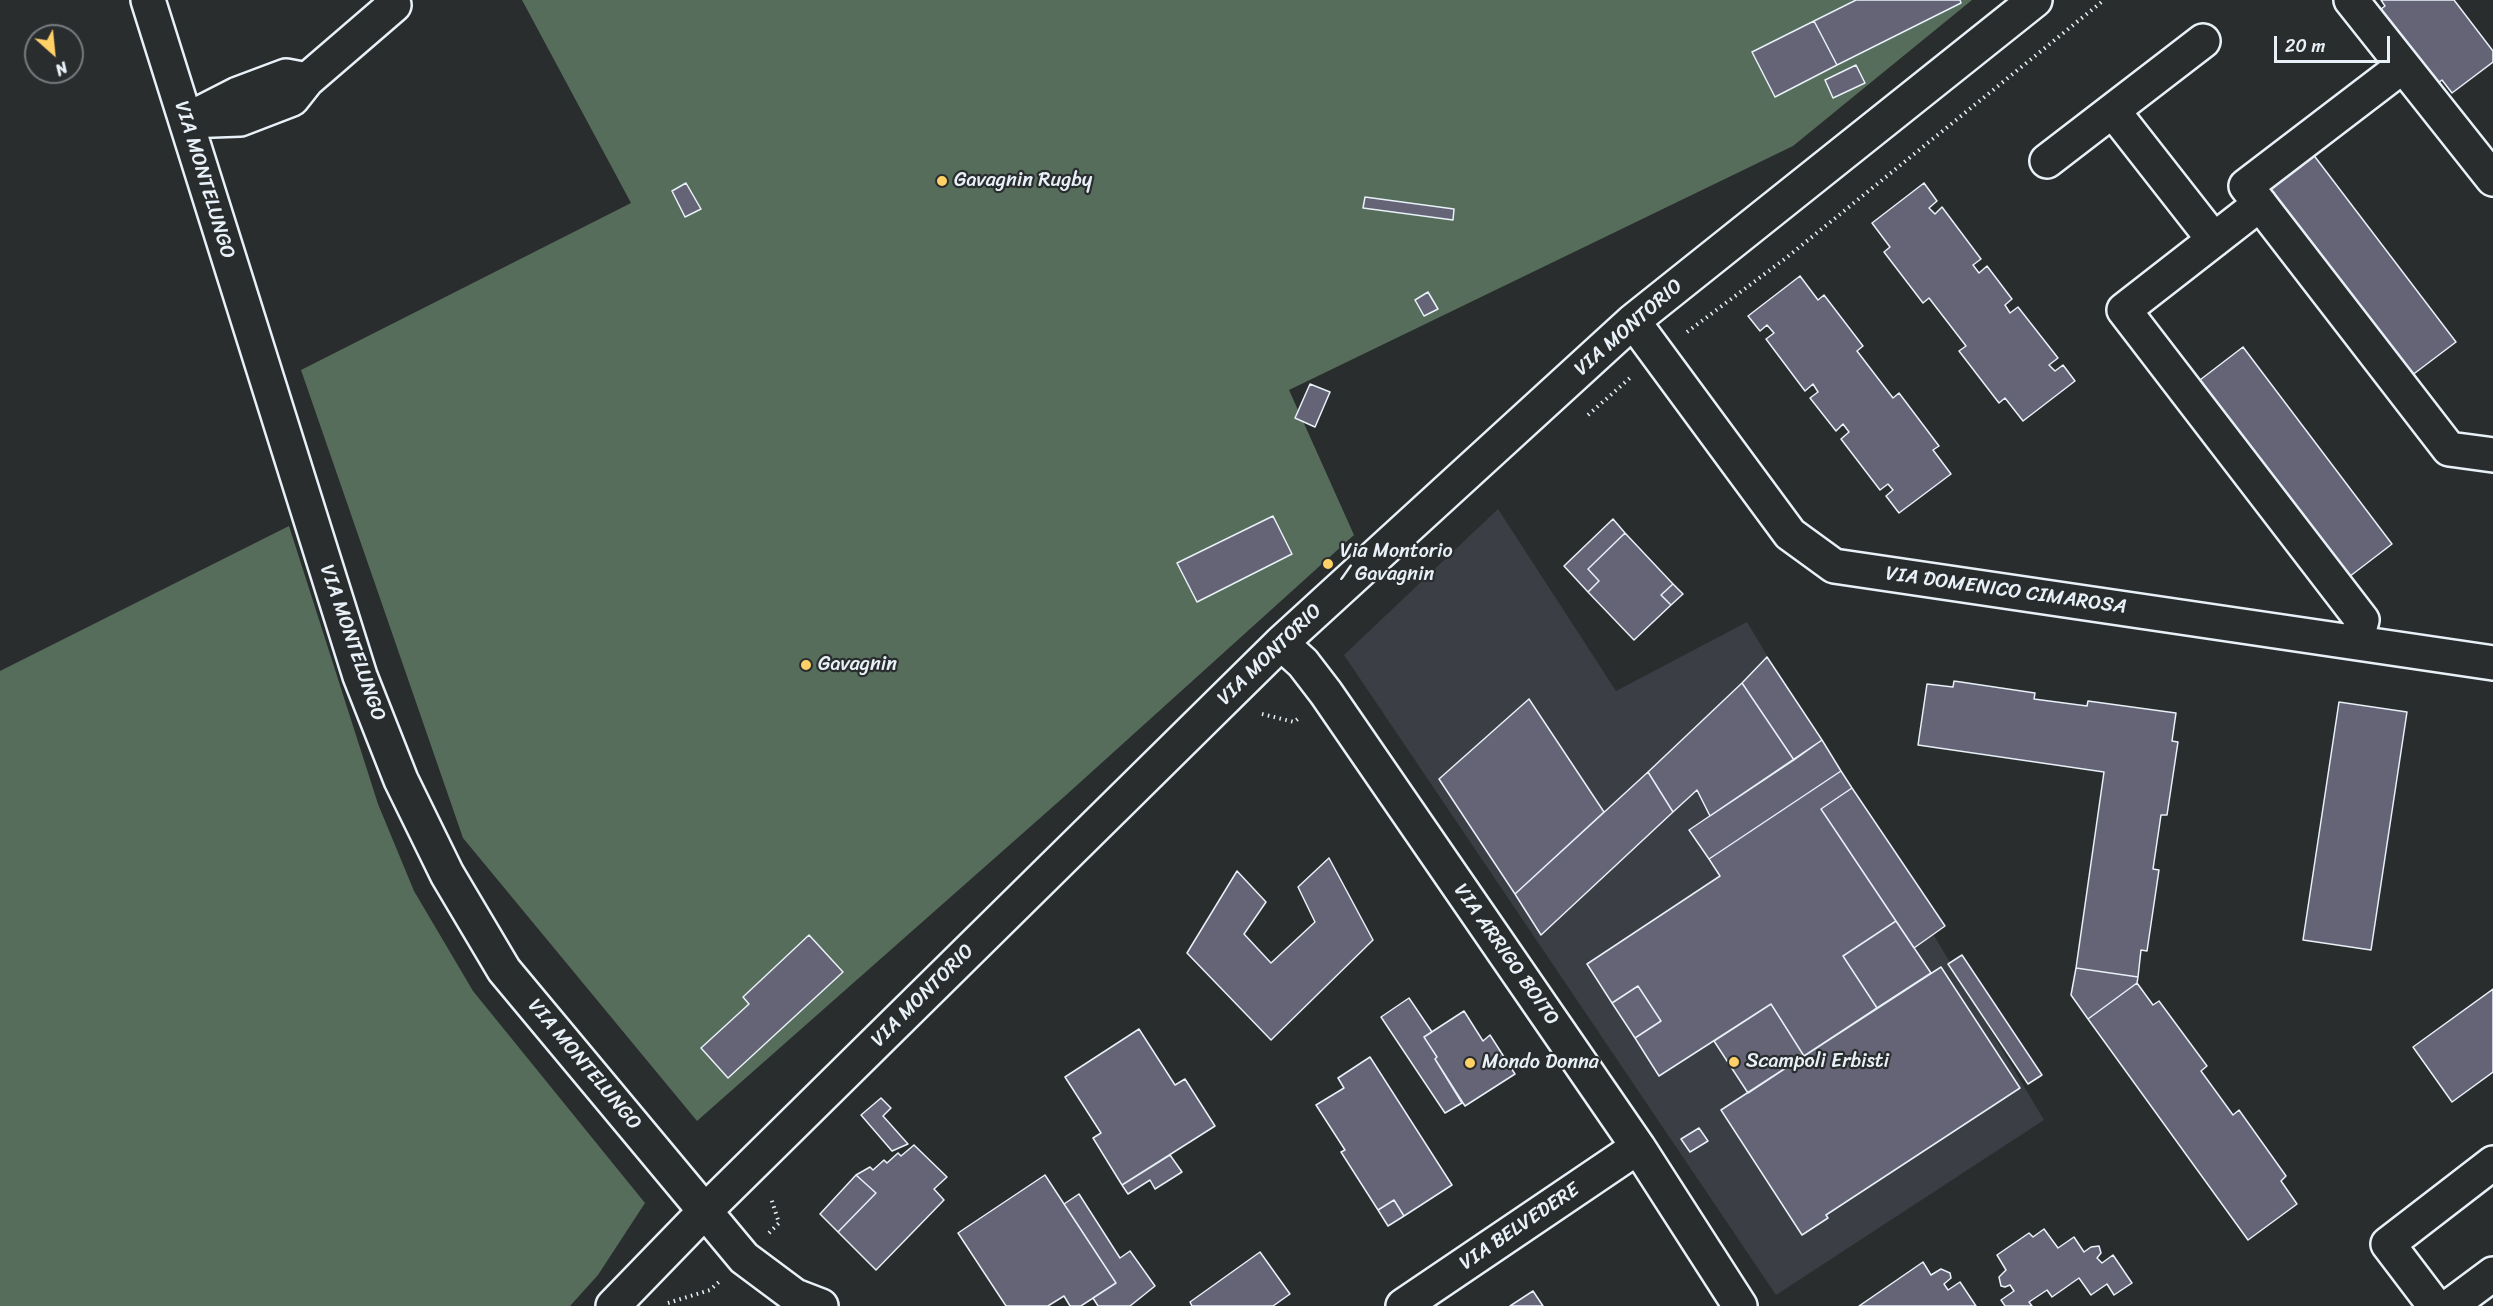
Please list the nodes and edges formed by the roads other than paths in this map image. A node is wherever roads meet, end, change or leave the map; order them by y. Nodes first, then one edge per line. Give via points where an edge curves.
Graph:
1 (148, 0) edge
2 (2035, 0) edge
3 (2351, 0) edge
4 (394, 5) dead end
5 (2204, 41) dead end
6 (2403, 66) junction
7 (2113, 111) junction
8 (186, 121) junction
9 (2047, 161) dead end
10 (2493, 179) edge
11 (2260, 204) junction
12 (2214, 240) junction
13 (1633, 321) junction
14 (2493, 455) edge
15 (2356, 642) junction
16 (1281, 643) junction
17 (2493, 663) edge
18 (1638, 1147) junction
19 (2493, 1163) edge
20 (705, 1210) junction
21 (2493, 1275) edge
22 (613, 1306) edge
23 (821, 1306) edge
24 (1403, 1306) edge
25 (1740, 1306) edge
26 (2435, 1306) edge
27 (2450, 1306) edge

1 - 8 street, VIA MONTELUNGO
2 - 13 street, VIA MONTORIO
3 - 6 street
4 - 8 street via 307,80 292,99 240,119
5 - 7 street
6 - 10 street
6 - 11 street via 2246,186
7 - 9 street
7 - 12 street
8 - 20 street, VIA MONTELUNGO via 360,676 401,780 447,874 504,970
11 - 12 street
11 - 14 street via 2449,449
12 - 15 street via 2124,310 2362,620
13 - 15 street, VIA DOMENICO CIMAROSA via 1790,534 1834,566
13 - 16 street, VIA MONTORIO
15 - 17 street, VIA DOMENICO CIMAROSA
16 - 18 street, VIA ARRIGO BOITO via 1326,693
16 - 20 street, VIA MONTORIO
18 - 24 street, VIA BELVEDERE
18 - 25 street, VIA ARRIGO BOITO
19 - 26 street via 2388,1244
20 - 22 street, VIA MONTORIO
20 - 23 street via 744,1258 795,1296
21 - 27 street

